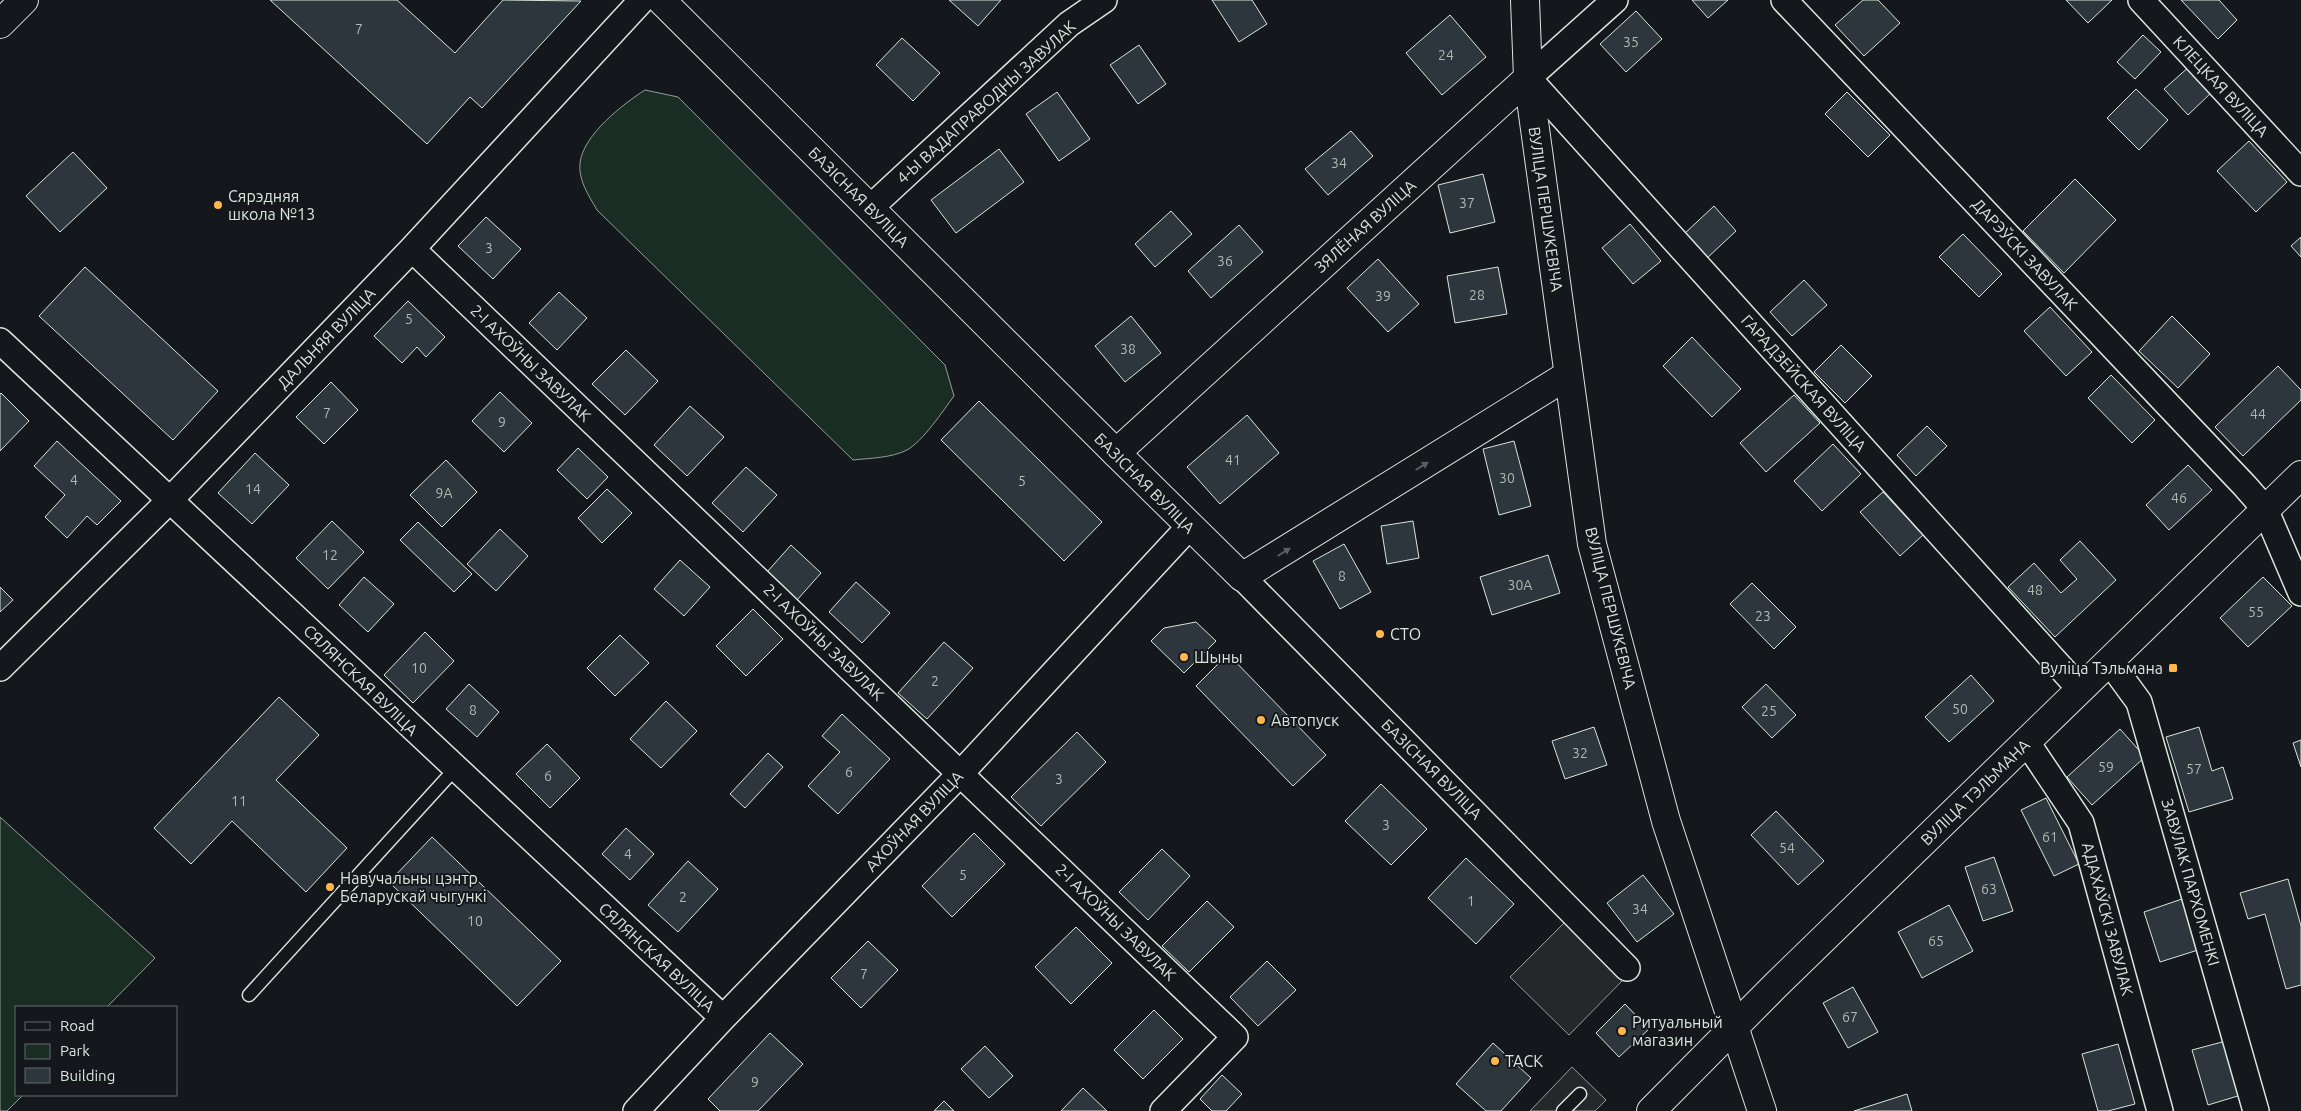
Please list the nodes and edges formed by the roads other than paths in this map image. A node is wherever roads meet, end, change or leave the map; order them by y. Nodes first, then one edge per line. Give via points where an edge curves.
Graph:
1 (24, 0) edge
2 (642, 0) edge
3 (661, 0) edge
4 (1104, 0) edge
5 (1525, 0) edge
6 (1615, 0) edge
7 (1784, 0) edge
8 (2141, 0) edge
9 (1070, 12) edge
10 (0, 24) edge
11 (1528, 78) junction
12 (2301, 172) edge
13 (870, 208) junction
14 (412, 249) junction
15 (0, 341) edge
16 (1568, 375) junction
17 (1116, 454) junction
18 (2301, 475) edge
19 (171, 499) junction
20 (2265, 510) junction
21 (1189, 527) junction
22 (1242, 577) junction
23 (2301, 593) edge
24 (2109, 661) junction
25 (0, 668) edge
26 (2080, 689) junction
27 (2026, 741) junction
28 (454, 769) junction
29 (961, 773) junction
30 (1627, 968) dead end
31 (249, 994) dead end
32 (723, 1018) junction
33 (1735, 1026) junction
34 (1580, 1094) dead end
35 (636, 1111) edge
36 (1163, 1111) edge
37 (1563, 1111) edge
38 (1651, 1111) edge
39 (1762, 1111) edge
40 (2160, 1111) edge
41 (2256, 1111) edge

1 - 10 main road
2 - 14 street, ДАЛЬНЯЯ ВУЛІЦА
3 - 13 main road, БАЗІСНАЯ ВУЛІЦА
4 - 9 street, 4-Ы ВАДАПРАВОДНЫ ЗАВУЛАК
5 - 11 main road, ВУЛІЦА ПЕРШУКЕВІЧА
6 - 11 street, ЗЯЛЁНАЯ ВУЛІЦА
7 - 20 street, ДАРЭЎСКІ ЗАВУЛАК
8 - 12 street, КЛЕЦКАЯ ВУЛІЦА
9 - 13 street, 4-Ы ВАДАПРАВОДНЫ ЗАВУЛАК
11 - 16 main road, ВУЛІЦА ПЕРШУКЕВІЧА
11 - 17 main road, ЗЯЛЁНАЯ ВУЛІЦА
11 - 26 street, ГАРАДЗЕЙСКАЯ ВУЛІЦА
13 - 17 main road, БАЗІСНАЯ ВУЛІЦА
14 - 19 street, ДАЛЬНЯЯ ВУЛІЦА
14 - 29 street, 2-І АХОЎНЫ ЗАВУЛАК
15 - 19 street, СЯЛЯНСКАЯ ВУЛІЦА
22 -> 16 main road
16 - 33 main road, ВУЛІЦА ПЕРШУКЕВІЧА via 1592,544 1666,821
17 - 21 main road, БАЗІСНАЯ ВУЛІЦА
18 - 20 main road, ВУЛІЦА ТЭЛЬМАНА
19 - 25 street, ДАЛЬНЯЯ ВУЛІЦА
19 - 28 street, СЯЛЯНСКАЯ ВУЛІЦА
20 - 23 street, ДАРЭЎСКІ ЗАВУЛАК
20 - 24 main road, ВУЛІЦА ТЭЛЬМАНА
21 - 22 main road, БАЗІСНАЯ ВУЛІЦА
21 - 29 street, АХОЎНАЯ ВУЛІЦА
22 - 30 street, БАЗІСНАЯ ВУЛІЦА
24 - 26 main road, ВУЛІЦА ТЭЛЬМАНА
24 - 41 street, ЗАВУЛАК ПАРХОМЕНКІ via 2139,702
26 - 27 main road, ВУЛІЦА ТЭЛЬМАНА
27 - 33 main road, ВУЛІЦА ТЭЛЬМАНА
27 - 40 street, АДАХАЎСКІ ЗАВУЛАК via 2081,822
28 - 31 lane
28 - 32 street, СЯЛЯНСКАЯ ВУЛІЦА
29 - 32 street, АХОЎНАЯ ВУЛІЦА
29 - 36 street, 2-І АХОЎНЫ ЗАВУЛАК via 1235,1037
32 - 35 street, АХОЎНАЯ ВУЛІЦА
33 - 38 main road, ВУЛІЦА ТЭЛЬМАНА
33 - 39 main road, ВУЛІЦА ПЕРШУКЕВІЧА
34 - 37 lane

